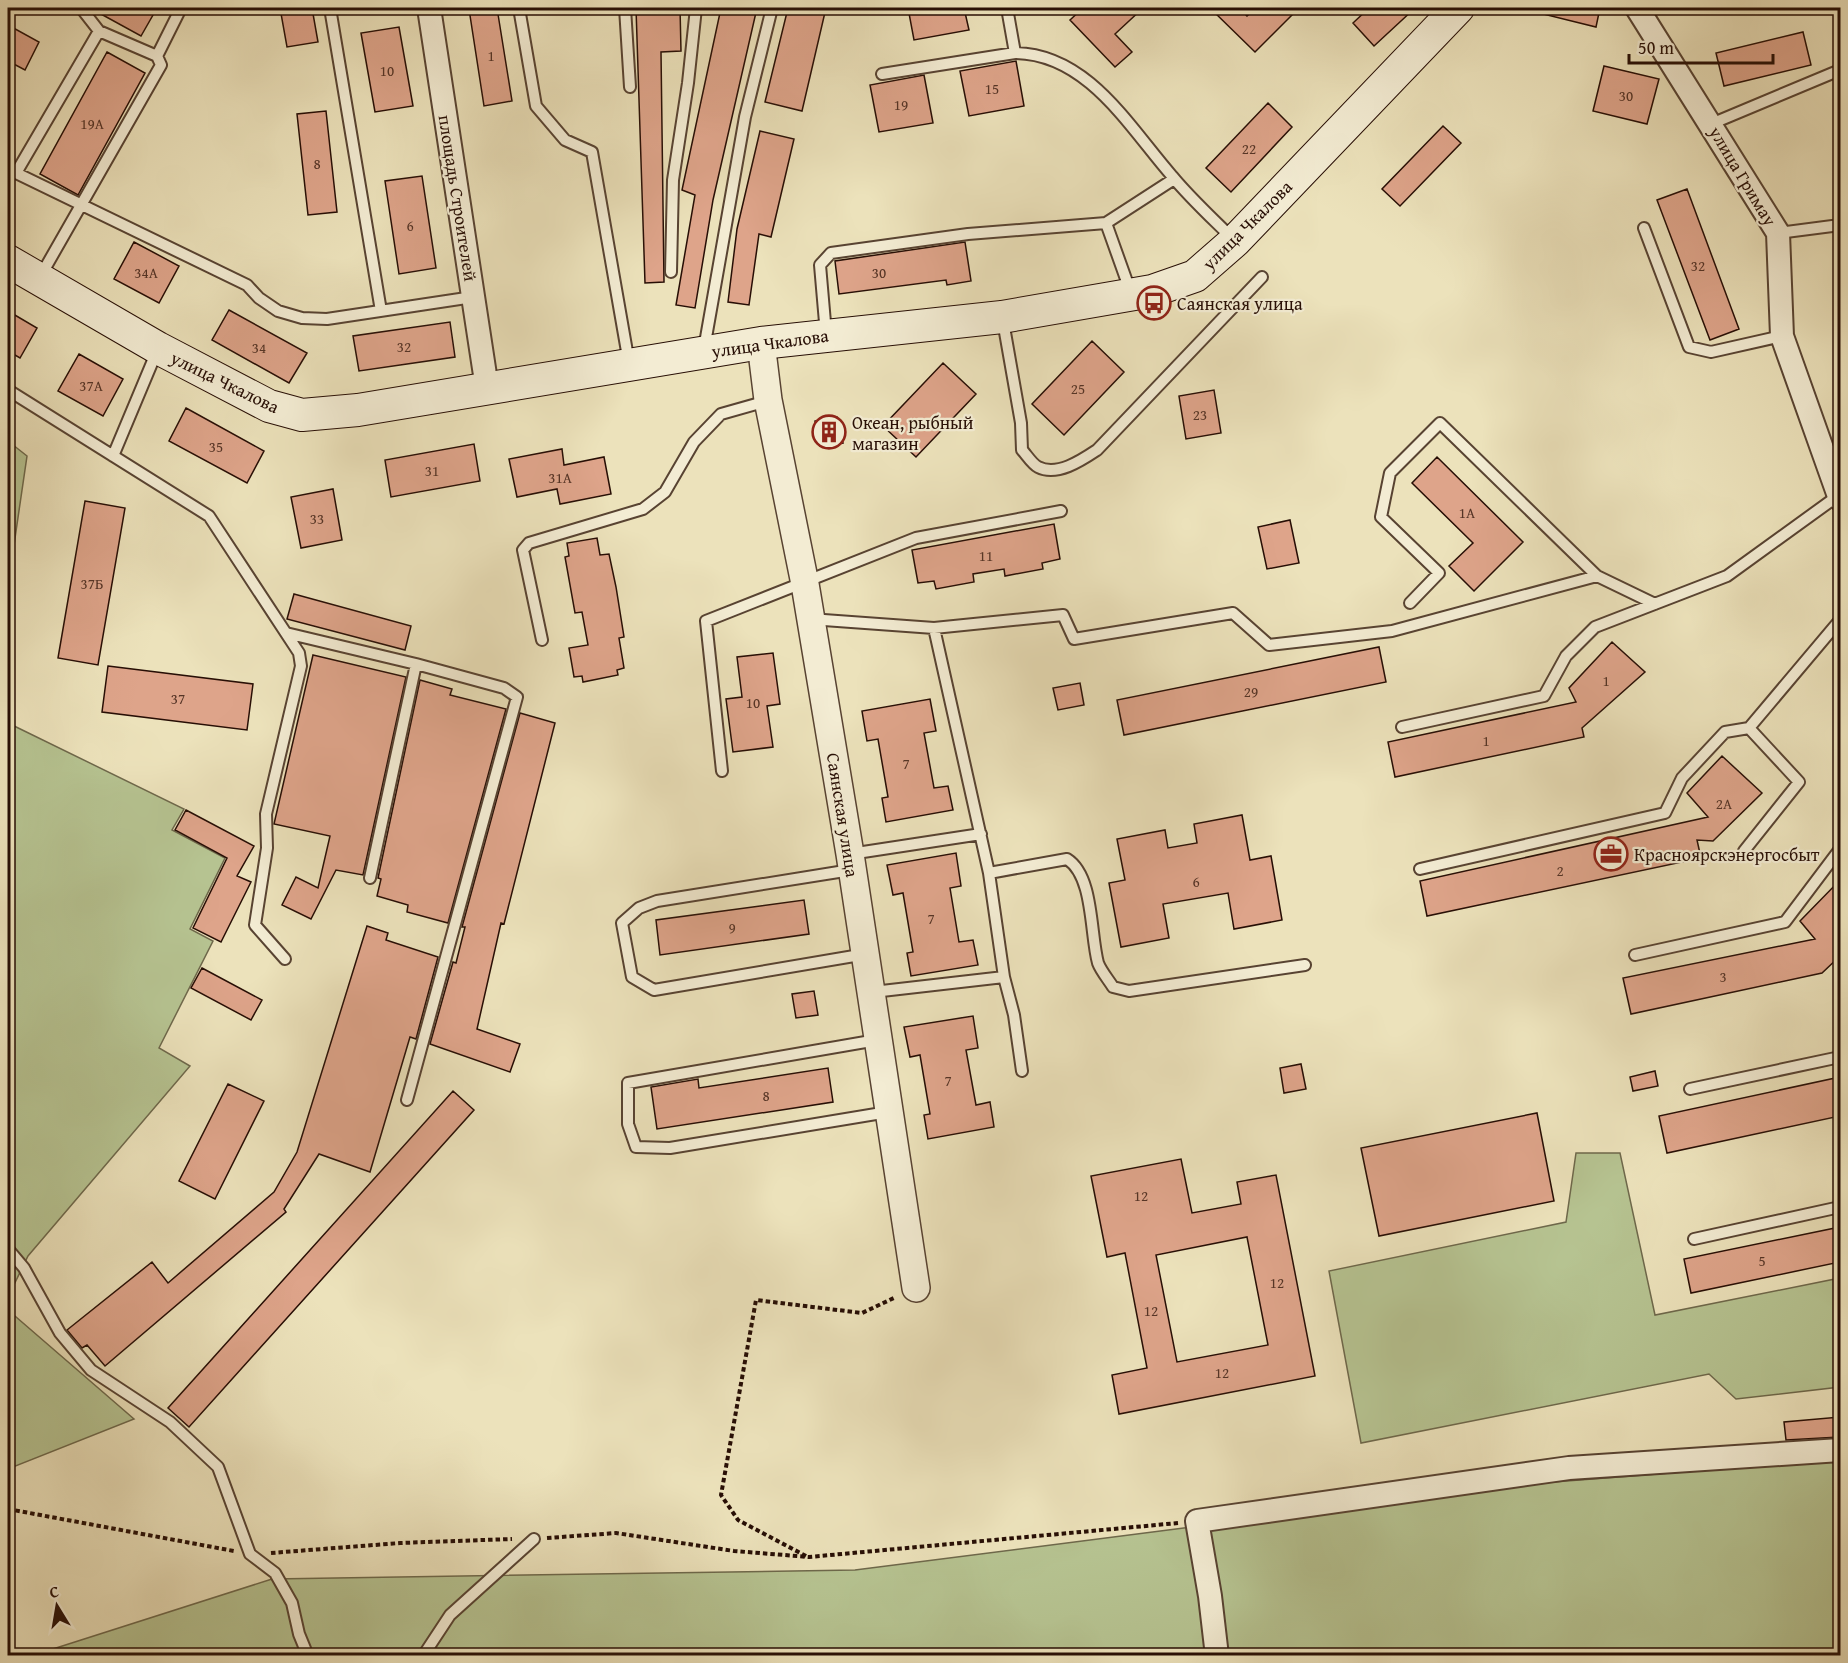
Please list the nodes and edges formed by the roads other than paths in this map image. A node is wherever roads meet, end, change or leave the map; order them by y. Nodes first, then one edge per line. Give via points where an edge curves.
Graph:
1 (81, 8) edge
2 (181, 8) edge
3 (330, 8) edge
4 (429, 8) edge
5 (519, 8) edge
6 (625, 8) edge
7 (696, 8) edge
8 (772, 8) edge
9 (1007, 8) edge
10 (1458, 8) edge
11 (1637, 8) edge
12 (99, 31) junction
13 (1015, 53) junction
14 (157, 56) junction
15 (1840, 70) edge
16 (882, 74) dead end
17 (630, 87) dead end
18 (1711, 123) junction
19 (1174, 179) junction
20 (82, 206) junction
21 (1106, 223) junction
22 (1840, 225) edge
23 (1644, 228) dead end
24 (1778, 233) junction
25 (1235, 241) junction
26 (8, 261) edge
27 (671, 272) dead end
28 (1262, 277) dead end
29 (38, 279) junction
30 (1131, 294) junction
31 (473, 297) junction
32 (381, 311) junction
33 (1002, 317) junction
34 (826, 334) junction
35 (1782, 336) junction
36 (761, 343) junction
37 (159, 348) junction
38 (703, 352) junction
39 (629, 364) junction
40 (488, 388) junction
41 (8, 390) edge
42 (768, 400) junction
43 (113, 456) junction
44 (1840, 497) edge
45 (1061, 511) dead end
46 (1597, 576) junction
47 (805, 584) junction
48 (1410, 603) dead end
49 (1655, 604) junction
50 (810, 619) junction
51 (1840, 620) edge
52 (934, 628) junction
53 (286, 633) junction
54 (542, 640) dead end
55 (416, 664) junction
56 (1401, 727) dead end
57 (1749, 728) junction
58 (722, 771) dead end
59 (981, 834) junction
60 (1840, 849) edge
61 (1744, 851) dead end
62 (851, 862) junction
63 (1420, 869) dead end
64 (989, 873) junction
65 (370, 878) dead end
66 (866, 954) junction
67 (1635, 955) dead end
68 (285, 959) dead end
69 (1305, 965) dead end
70 (1004, 977) junction
71 (872, 992) junction
72 (880, 1039) junction
73 (1840, 1057) edge
74 (1022, 1071) dead end
75 (1690, 1089) dead end
76 (407, 1100) dead end
77 (888, 1112) junction
78 (1840, 1207) edge
79 (1694, 1239) dead end
80 (8, 1249) edge
81 (916, 1288) road end
82 (1840, 1450) edge
83 (534, 1539) road end
84 (308, 1656) edge
85 (423, 1656) edge
86 (1217, 1656) edge

1 - 12 lane
2 - 14 lane
3 - 32 lane
4 - 31 street, площадь Строителей
5 - 39 lane via 536,106 565,140 592,152
6 - 17 lane
7 - 27 lane via 672,180
8 - 38 lane via 743,128
9 - 13 lane
10 - 25 main road, улица Чкалова
11 - 18 street, улица Гримау
12 - 14 lane
12 - 20 lane via 16,173
13 - 16 lane
13 - 19 lane via 1060,62 1094,85
14 - 20 lane via 161,65
15 - 18 lane
18 - 24 street, улица Гримау
19 - 21 lane
19 - 25 lane
20 - 29 lane
20 - 32 lane via 247,285 278,311 302,318 327,319
21 - 30 lane
21 - 34 lane via 968,234 831,254 820,265
22 - 24 lane
23 - 35 lane via 1689,347 1711,352
24 - 35 street, улица Гримау
25 - 30 main road, улица Чкалова via 1195,276
26 - 29 main road, улица Чкалова
28 - 33 lane via 1097,450 1079,462 1055,469 1038,467 1022,450 1021,423
29 - 37 main road, улица Чкалова
30 - 33 main road, улица Чкалова
31 - 32 lane
31 - 40 street, площадь Строителей
33 - 34 main road, улица Чкалова
34 - 36 main road, улица Чкалова
35 - 44 street, улица Гримау
36 - 38 main road, улица Чкалова
36 - 42 street, Саянская улица
37 - 40 main road, улица Чкалова via 269,406 302,415 358,410
37 - 43 lane
38 - 39 main road, улица Чкалова
39 - 40 main road, улица Чкалова
41 - 43 lane
42 - 47 street, Саянская улица
42 - 54 lane via 721,414 694,442 665,492 644,509 529,543 523,550
43 - 53 lane via 209,516
44 - 49 lane via 1727,576
45 - 47 lane via 916,538
46 - 48 lane via 1440,423 1390,473 1381,517 1439,573
46 - 49 lane
46 - 52 lane via 1392,631 1269,645 1233,613 1074,639 1062,615
47 - 50 street, Саянская улица
47 - 58 lane via 706,621
49 - 56 lane via 1595,627 1566,656 1544,696
50 - 52 lane
50 - 62 street, Саянская улица
51 - 57 lane
52 - 59 lane
53 - 55 lane
53 - 68 lane via 299,653 301,666 266,814 267,848 255,925
55 - 65 lane
55 - 76 lane via 504,688 517,697
57 - 61 lane via 1799,782
57 - 63 lane via 1725,732 1682,778 1665,813
59 - 62 lane
59 - 64 lane
60 - 67 lane via 1785,922
62 - 66 street, Саянская улица
62 - 66 lane via 657,901 639,908 622,924 632,977 654,990
64 - 69 lane via 1067,859 1078,867 1099,965 1113,987 1129,991
64 - 70 lane
66 - 71 street, Саянская улица
70 - 71 lane
70 - 74 lane
71 - 72 street, Саянская улица
72 - 77 street, Саянская улица
72 - 77 lane via 628,1083 628,1124 636,1147 670,1148
73 - 75 lane
77 - 81 street, Саянская улица
78 - 79 lane
80 - 84 lane via 24,1268 60,1333 91,1370 170,1422 218,1467 250,1554 275,1573
82 - 86 street via 1558,1470 1197,1521
83 - 85 lane via 450,1615

